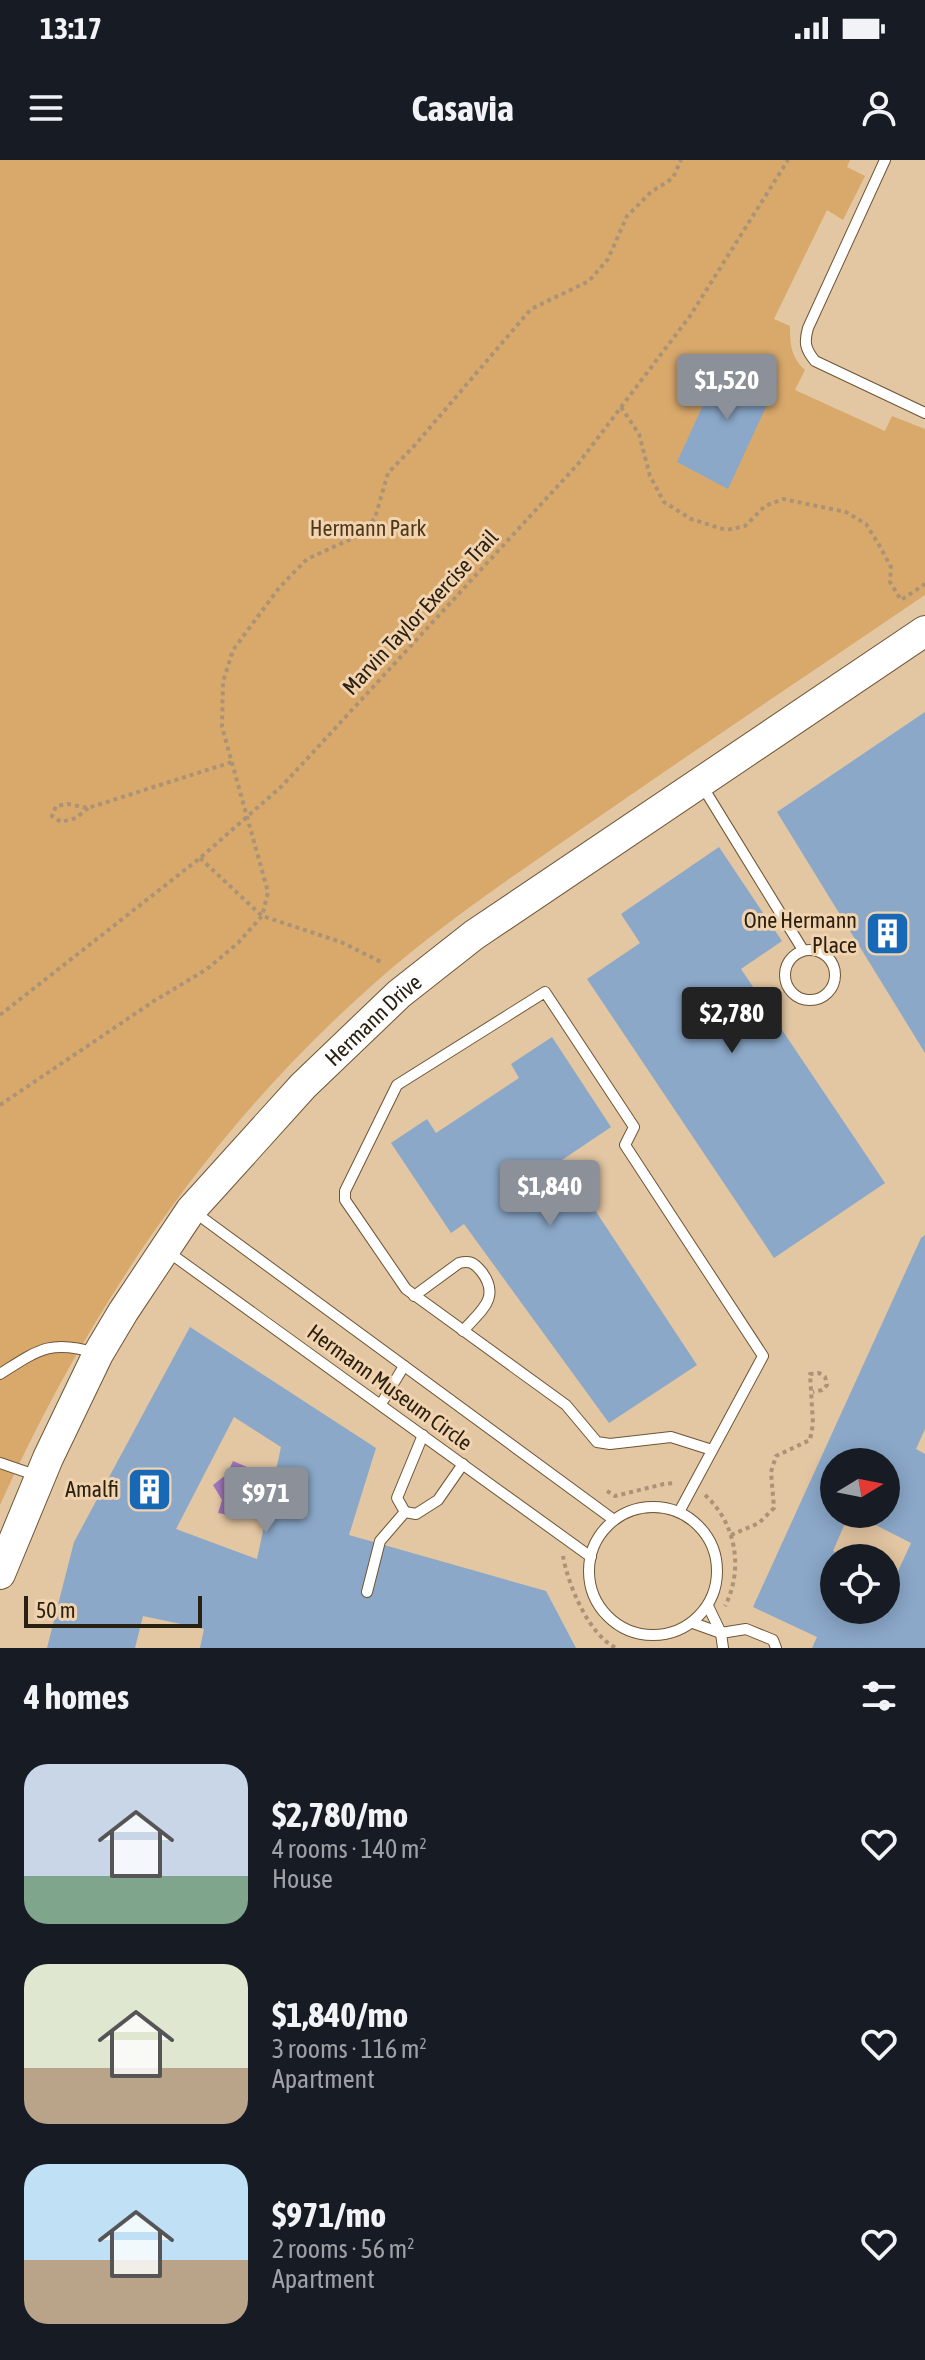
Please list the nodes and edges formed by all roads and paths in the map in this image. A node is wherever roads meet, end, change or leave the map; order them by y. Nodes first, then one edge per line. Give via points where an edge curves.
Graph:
1 (681, 160) edge
2 (788, 160) edge
3 (885, 160) edge
4 (621, 407) junction
5 (925, 413) edge
6 (925, 584) edge
7 (925, 631) edge
8 (232, 762) junction
9 (700, 783) junction
10 (88, 808) junction
11 (247, 817) junction
12 (200, 858) junction
13 (262, 916) junction
14 (803, 950) junction
15 (381, 962) dead end
16 (0, 1015) edge
17 (0, 1105) edge
18 (191, 1210) junction
19 (165, 1249) junction
20 (414, 1296) junction
21 (463, 1331) junction
22 (98, 1354) junction
23 (404, 1366) junction
24 (0, 1374) edge
25 (813, 1392) junction
26 (381, 1404) junction
27 (423, 1435) junction
28 (712, 1450) junction
29 (0, 1463) edge
30 (463, 1464) junction
31 (40, 1477) junction
32 (692, 1487) junction
33 (604, 1489) dead end
34 (405, 1512) junction
35 (679, 1512) junction
36 (614, 1520) junction
37 (731, 1535) junction
38 (591, 1557) junction
39 (0, 1574) edge
40 (367, 1592) dead end
41 (708, 1606) junction
42 (693, 1623) junction
43 (718, 1627) junction
44 (723, 1648) edge
45 (776, 1648) edge

1 - 8 path via 673,178 627,216 608,259 589,281 531,309 388,473 375,518 362,534 307,559 279,588 233,650 223,682 222,727
2 - 4 path, Marvin Taylor Exercise Trail via 690,316
3 - 5 lane via 808,328 806,350 815,361
4 - 6 path via 639,434 650,476 664,502 691,519 726,530 745,526 765,506 783,499 846,512 866,524 878,543 901,600
4 - 11 path, Marvin Taylor Exercise Trail via 578,464 282,786
7 - 9 street, Hermann Drive
8 - 10 path
8 - 11 path
9 - 14 lane
9 - 18 street, Hermann Drive via 474,935 399,994 303,1086
10 - 10 path via 56,806 52,816 61,822
11 - 12 path, Marvin Taylor Exercise Trail
11 - 13 path via 268,892
12 - 13 path
12 - 16 path, Marvin Taylor Exercise Trail
13 - 15 path via 341,942
13 - 17 path via 207,969
14 - 14 lane via 785,967 785,984 795,997 820,999 832,988 835,971 820,952
18 - 19 street, Hermann Drive
18 - 23 lane, Hermann Museum Circle
19 - 22 street, Hermann Drive
19 - 26 lane, Hermann Museum Circle
20 - 21 lane
20 - 21 lane via 459,1263 474,1262 491,1294
20 - 28 lane via 399,1282 345,1200 345,1191 397,1085 545,992 634,1127 625,1145 763,1356
21 - 28 lane via 566,1405 597,1442 671,1437
22 - 24 lane via 76,1347 42,1348
22 - 31 street, Hermann Drive
23 - 26 lane
23 - 36 lane, Hermann Museum Circle
25 - 25 path via 810,1374 819,1373 827,1385
25 - 37 path via 810,1440 776,1456 771,1472 774,1508 759,1523
26 - 27 lane, Hermann Museum Circle
27 - 30 lane, Hermann Museum Circle
27 - 34 lane via 397,1498
28 - 32 lane
29 - 31 lane
30 - 34 lane via 438,1500 416,1514
30 - 38 lane, Hermann Museum Circle
31 - 39 street, Hermann Drive
32 - 33 path via 664,1484 615,1496
32 - 35 lane
32 - 37 path via 720,1509
34 - 40 lane via 380,1541
35 - 36 lane via 645,1507
35 - 41 lane via 698,1524 711,1542 716,1586
36 - 38 lane via 599,1536
37 - 43 path via 737,1567
38 - 42 lane via 589,1579 596,1601 628,1631 650,1636
41 - 42 lane
41 - 43 lane
42 - 43 lane
43 - 44 lane
43 - 45 lane via 746,1629 773,1640

